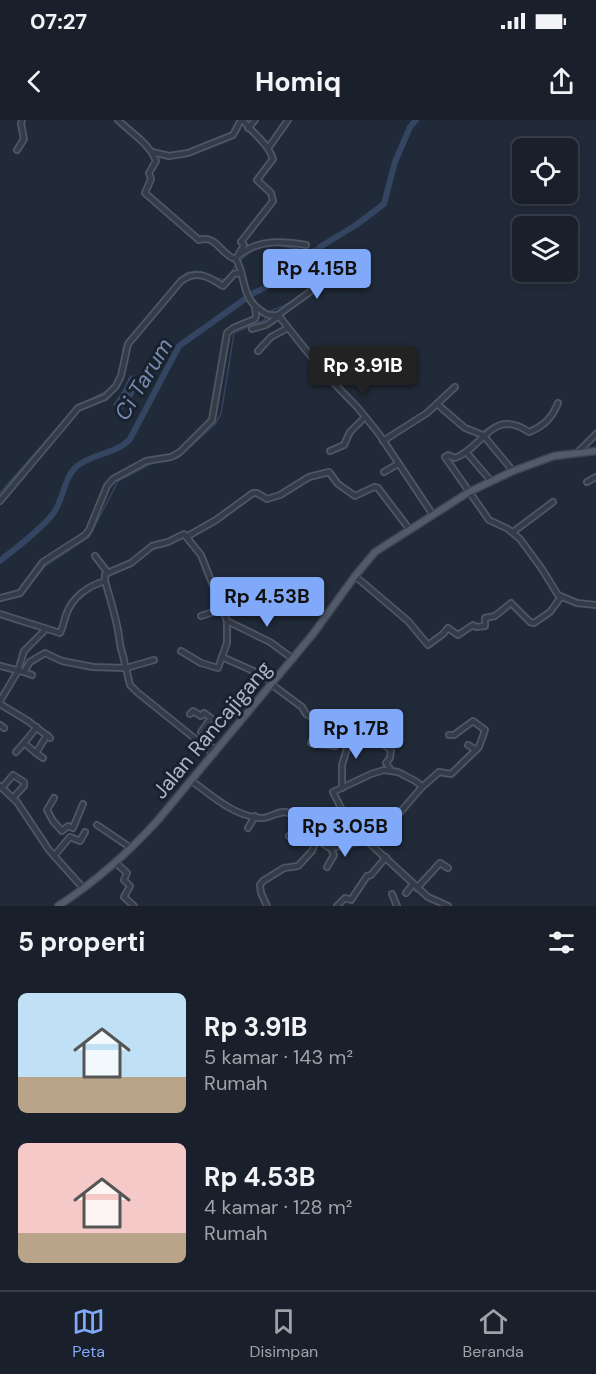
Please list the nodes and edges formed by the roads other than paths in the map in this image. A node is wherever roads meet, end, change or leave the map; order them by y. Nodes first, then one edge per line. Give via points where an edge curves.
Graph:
1 (22, 120) edge
2 (118, 120) edge
3 (242, 120) edge
4 (255, 120) edge
5 (288, 120) edge
6 (248, 128) junction
7 (269, 147) junction
8 (16, 150) dead end
9 (152, 152) junction
10 (306, 245) dead end
11 (236, 258) junction
12 (342, 262) dead end
13 (242, 273) junction
14 (253, 305) junction
15 (278, 316) junction
16 (288, 328) junction
17 (252, 329) dead end
18 (258, 351) dead end
19 (455, 387) dead end
20 (558, 403) dead end
21 (437, 404) junction
22 (365, 417) junction
23 (596, 434) edge
24 (483, 435) junction
25 (383, 441) junction
26 (330, 451) dead end
27 (595, 452) edge
28 (467, 453) junction
29 (578, 453) junction
30 (398, 464) junction
31 (513, 471) junction
32 (384, 472) dead end
33 (596, 477) edge
34 (491, 481) junction
35 (587, 482) dead end
36 (469, 492) junction
37 (0, 501) edge
38 (553, 502) dead end
39 (433, 515) junction
40 (410, 530) junction
41 (513, 532) junction
42 (188, 536) junction
43 (95, 556) dead end
44 (108, 573) junction
45 (355, 576) junction
46 (105, 581) junction
47 (561, 597) junction
48 (0, 598) edge
49 (595, 605) edge
50 (222, 609) junction
51 (0, 614) edge
52 (201, 616) dead end
53 (227, 621) junction
54 (46, 629) junction
55 (181, 651) dead end
56 (222, 657) junction
57 (293, 659) junction
58 (154, 660) dead end
59 (0, 666) edge
60 (126, 668) junction
61 (21, 671) junction
62 (32, 675) dead end
63 (272, 684) junction
64 (0, 703) edge
65 (190, 714) dead end
66 (37, 727) junction
67 (353, 729) junction
68 (448, 735) dead end
69 (24, 743) junction
70 (468, 745) dead end
71 (476, 750) junction
72 (16, 752) dead end
73 (36, 753) junction
74 (215, 753) junction
75 (43, 758) dead end
76 (391, 770) junction
77 (192, 781) junction
78 (1, 787) edge
79 (422, 787) junction
80 (342, 788) junction
81 (13, 798) junction
82 (54, 798) dead end
83 (83, 804) dead end
84 (255, 816) junction
85 (300, 824) junction
86 (97, 825) dead end
87 (248, 828) dead end
88 (63, 831) junction
89 (85, 832) dead end
90 (289, 836) dead end
91 (70, 837) junction
92 (317, 838) junction
93 (372, 845) junction
94 (330, 847) junction
95 (131, 848) junction
96 (54, 856) junction
97 (386, 857) junction
98 (115, 862) junction
99 (327, 867) dead end
100 (448, 868) dead end
101 (415, 886) junction
102 (83, 888) junction
103 (405, 893) dead end
104 (392, 894) dead end
105 (69, 903) edge
106 (432, 903) edge
107 (58, 906) edge
108 (134, 906) edge
109 (267, 906) edge
110 (337, 906) edge
111 (397, 906) edge
112 (448, 906) edge

1 - 8 street via 24,139
2 - 9 street
3 - 6 street
3 - 9 street via 233,135 188,153 169,156
4 - 6 street
5 - 7 street
6 - 7 street
7 - 11 street via 273,160 257,180 271,193 273,202 241,242 244,245
9 - 11 street via 156,160 145,193 199,240 212,241 230,258
10 - 11 street via 272,242 254,246
11 - 13 street
12 - 15 street via 328,268 311,291
13 - 14 street via 245,291
13 - 37 street via 234,274 221,285 200,275 181,281 128,344 116,386 105,396 78,408
14 - 15 street via 267,316
14 - 48 street via 255,319 227,333 212,420 180,452 146,461 113,479 85,535 43,562 20,593
15 - 16 street
15 - 17 street
16 - 18 street via 271,337
16 - 22 street
19 - 21 street
20 - 24 street via 550,419 529,432 515,423
21 - 24 street via 465,428
21 - 25 street
22 - 25 street
22 - 26 street via 344,445
23 - 29 street
24 - 28 street
24 - 31 street
25 - 30 street
27 - 29 main road, Jalan Rancajigang
28 - 34 street
28 - 36 street via 457,458 448,454 445,457
29 - 31 main road, Jalan Rancajigang via 543,459
30 - 32 street
30 - 39 street
31 - 34 main road, Jalan Rancajigang
33 - 35 street
34 - 36 main road, Jalan Rancajigang
36 - 39 main road, Jalan Rancajigang
36 - 41 street via 490,521
38 - 41 street
39 - 40 main road, Jalan Rancajigang
40 - 42 street via 378,488 355,496 329,472 301,481 280,495 266,498 253,493
40 - 45 main road, Jalan Rancajigang via 375,552
41 - 47 street
42 - 44 street via 152,546 131,563
42 - 50 street via 201,555
43 - 44 street
44 - 46 street
45 - 47 street via 408,621 428,645 449,628 458,635 473,625 485,626 486,618 511,603 534,623 550,612
45 - 57 main road, Jalan Rancajigang
46 - 54 street via 89,587 74,601 61,632
46 - 60 street
47 - 49 street
50 - 52 street
50 - 53 street
51 - 54 street
53 - 56 street via 227,643
53 - 57 street via 272,643
54 - 61 street via 24,651
55 - 56 street via 216,668
56 - 63 street via 258,673
57 - 63 main road, Jalan Rancajigang
58 - 60 street
59 - 61 street
60 - 61 street via 62,661 45,653
60 - 74 street via 130,685 137,692
61 - 62 street
61 - 64 street
63 - 67 street via 320,722 311,743 335,746 344,726
63 - 74 main road, Jalan Rancajigang
64 - 66 street
65 - 74 street via 204,713 211,718 201,732
66 - 69 street
66 - 73 street via 49,737
67 - 76 street via 392,750 386,763
67 - 80 street via 342,765
68 - 71 street via 474,721 485,730
69 - 72 street
69 - 73 street
70 - 71 street
71 - 79 street via 454,773 440,771
73 - 75 street
74 - 77 main road, Jalan Rancajigang
76 - 79 street
76 - 80 street via 371,774
77 - 84 street via 225,805
77 - 95 main road, Jalan Rancajigang
78 - 81 street
78 - 81 street via 14,775 24,782
79 - 93 street
80 - 92 street via 332,794 342,810 321,829
81 - 96 street
82 - 88 street via 47,810
83 - 88 street via 73,828 68,826
84 - 85 street via 289,813
84 - 87 street
85 - 90 street
85 - 92 street
86 - 95 street
88 - 91 street
89 - 91 street via 80,841
91 - 96 street
92 - 94 street
92 - 109 street via 311,853 298,866 284,868 262,881 261,893
93 - 94 street via 363,840
93 - 97 street
94 - 99 street via 334,855
95 - 98 main road, Jalan Rancajigang
96 - 102 street
97 - 101 street
97 - 110 street via 351,900 344,898
98 - 102 main road, Jalan Rancajigang
98 - 108 street via 127,873 124,880 130,886 124,897
100 - 101 street via 440,863
101 - 103 street
101 - 106 street
102 - 105 main road, Jalan Rancajigang
104 - 111 street
105 - 107 main road, Jalan Rancajigang
106 - 112 street

